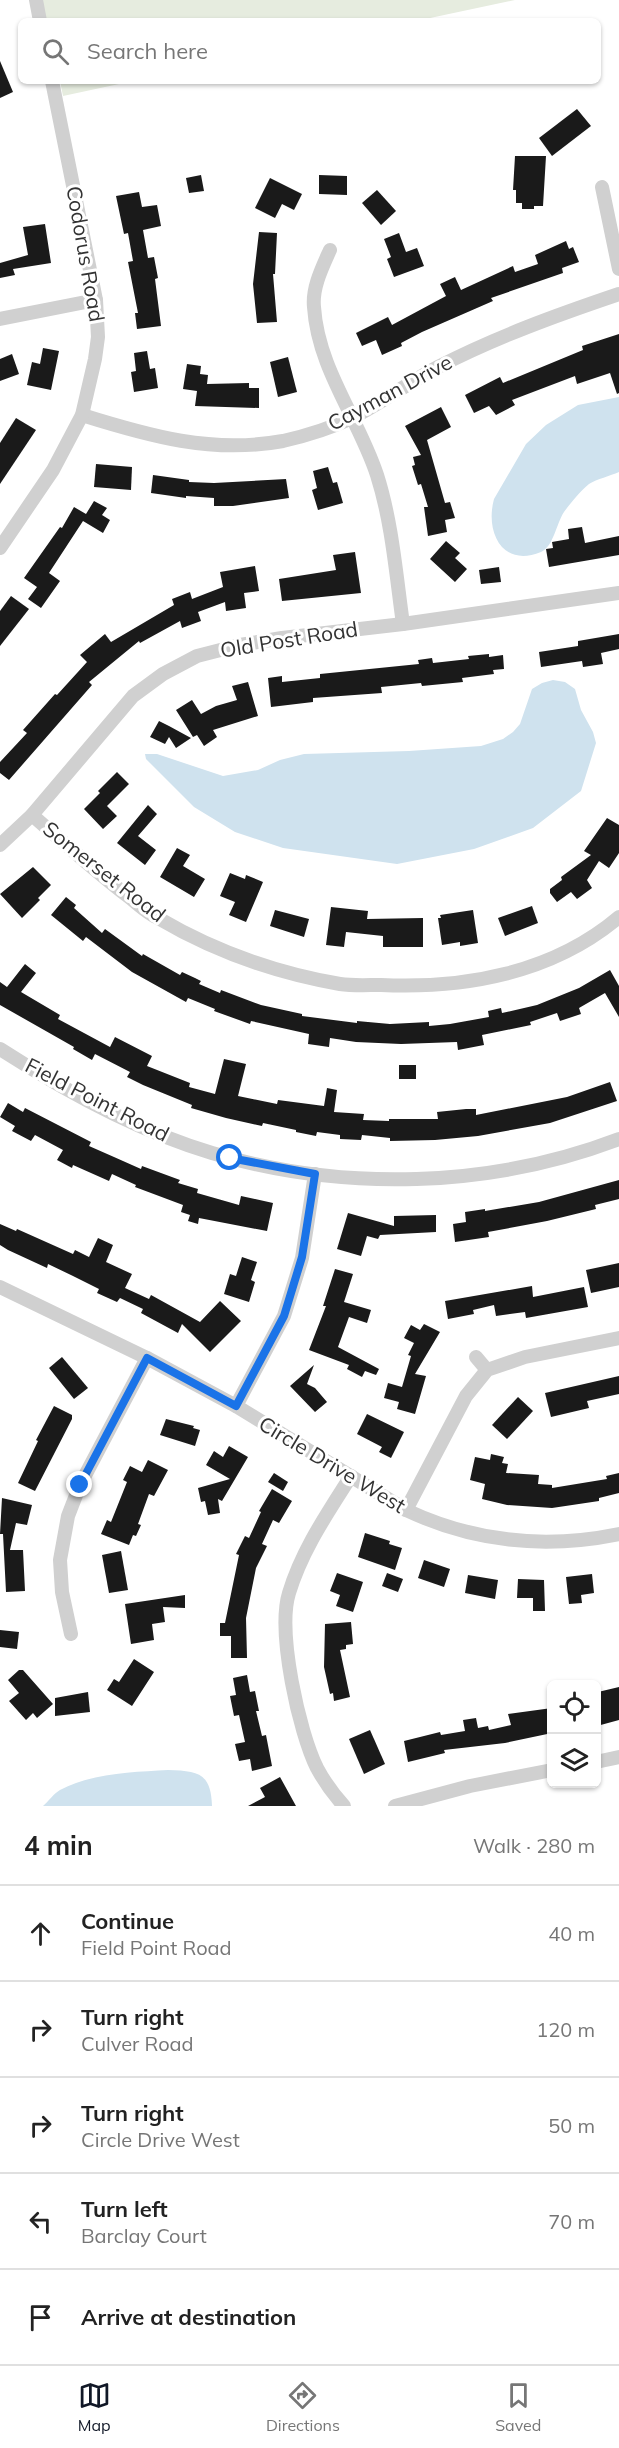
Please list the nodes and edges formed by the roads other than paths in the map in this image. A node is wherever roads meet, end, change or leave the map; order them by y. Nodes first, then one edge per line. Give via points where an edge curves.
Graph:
1 (36, 0) edge
2 (39, 18) edge
3 (53, 84) edge
4 (602, 188) dead end
5 (330, 250) dead end
6 (619, 269) edge
7 (619, 294) edge
8 (96, 300) junction
9 (0, 319) edge
10 (82, 415) junction
11 (351, 419) junction
12 (0, 548) edge
13 (619, 593) edge
14 (403, 624) junction
15 (32, 815) junction
16 (0, 845) edge
17 (619, 917) edge
18 (0, 1049) edge
19 (619, 1139) edge
20 (315, 1174) junction
21 (0, 1287) edge
22 (619, 1338) edge
23 (476, 1357) dead end
24 (147, 1358) junction
25 (487, 1370) junction
26 (236, 1406) junction
27 (351, 1476) junction
28 (406, 1510) junction
29 (619, 1534) edge
30 (71, 1634) dead end
31 (619, 1757) edge
32 (601, 1761) edge
33 (547, 1771) edge
34 (434, 1800) edge
35 (344, 1806) edge
36 (395, 1806) edge

1 - 2 street
3 - 8 street, Codorus Road
4 - 6 street
5 - 11 street via 318,278 314,306 323,351
7 - 11 street, Cayman Drive via 550,316 486,345 437,368
8 - 9 street
8 - 10 street, Codorus Road via 96,359
10 - 11 street, Cayman Drive via 144,435 213,444 283,441
10 - 12 street, Codorus Road via 52,470
11 - 14 street via 369,453 384,499
13 - 14 street, Old Post Road
14 - 15 street, Old Post Road via 282,638 197,656 133,696
15 - 16 street, Old Post Road
15 - 17 street, Somerset Road via 156,917 217,949 280,970 342,984 416,987 516,972 578,947
18 - 20 street, Field Point Road via 114,1114 185,1144 213,1154
19 - 20 street, Field Point Road via 545,1162 458,1176 366,1179
20 - 26 street via 302,1257 284,1316
21 - 24 street, Circle Drive West
22 - 25 street via 525,1357
23 - 25 street
24 - 26 street, Circle Drive West
24 - 30 street via 80,1485 68,1516 60,1560
25 - 28 street via 466,1396
26 - 27 street, Circle Drive West
27 - 28 street, Circle Drive West
27 - 35 street via 302,1556 288,1596 285,1630 304,1734 317,1769
28 - 29 street, Circle Drive West via 435,1524 515,1542 563,1542
31 - 32 street
33 - 34 street
34 - 36 street

